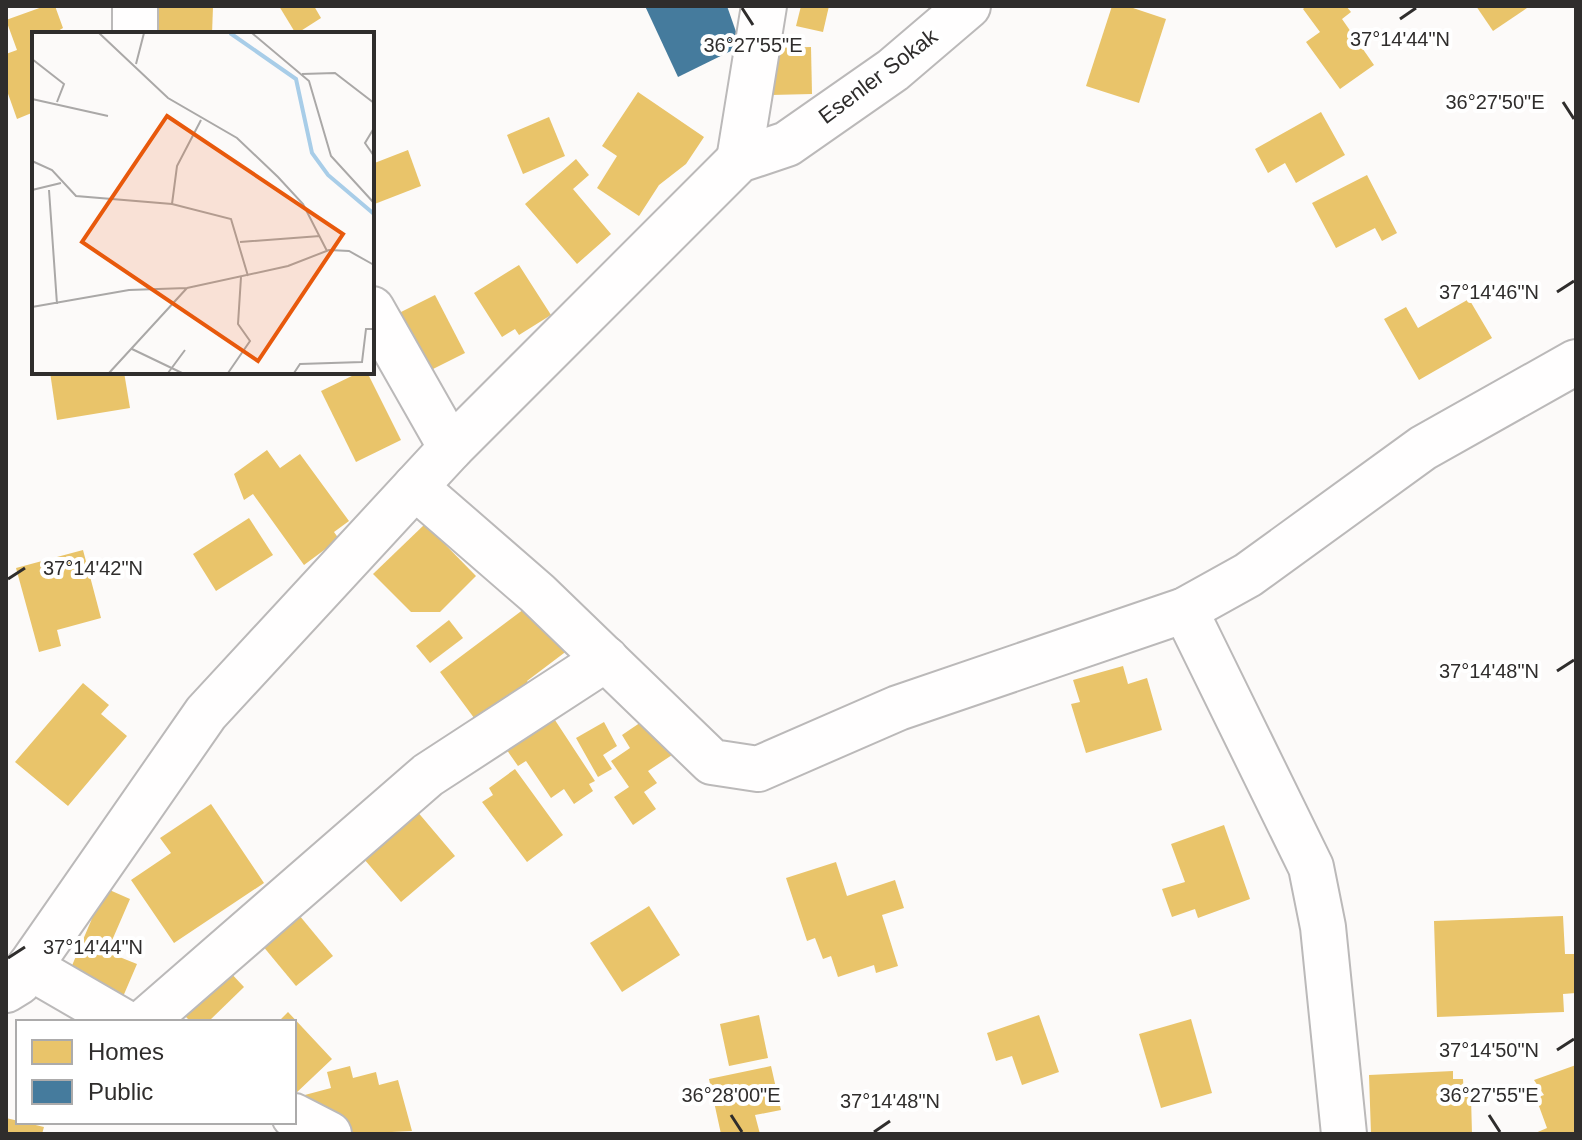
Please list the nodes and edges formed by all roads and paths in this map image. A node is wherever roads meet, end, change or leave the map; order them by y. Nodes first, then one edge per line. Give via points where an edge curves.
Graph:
1 (135, 6) edge
2 (764, 6) edge
3 (968, 6) edge
4 (135, 32) edge
5 (739, 160) junction
6 (374, 313) edge
7 (1576, 362) edge
8 (451, 448) junction
9 (415, 487) junction
10 (1185, 610) junction
11 (606, 659) junction
12 (18, 979) edge
13 (119, 1020) edge
14 (146, 1020) edge
15 (296, 1117) edge
16 (329, 1134) edge
17 (1344, 1134) edge

1 - 4 street
2 - 5 street
3 - 5 street, Esenler Sokak via 893,70 787,144
5 - 8 street
6 - 8 street
7 - 10 street via 1423,448 1248,575
8 - 9 street
9 - 11 street
9 - 12 street via 206,713
10 - 11 street via 898,708 758,769 712,762
10 - 17 street via 1311,867 1323,927
11 - 14 street via 428,775
12 - 13 street
15 - 16 street

